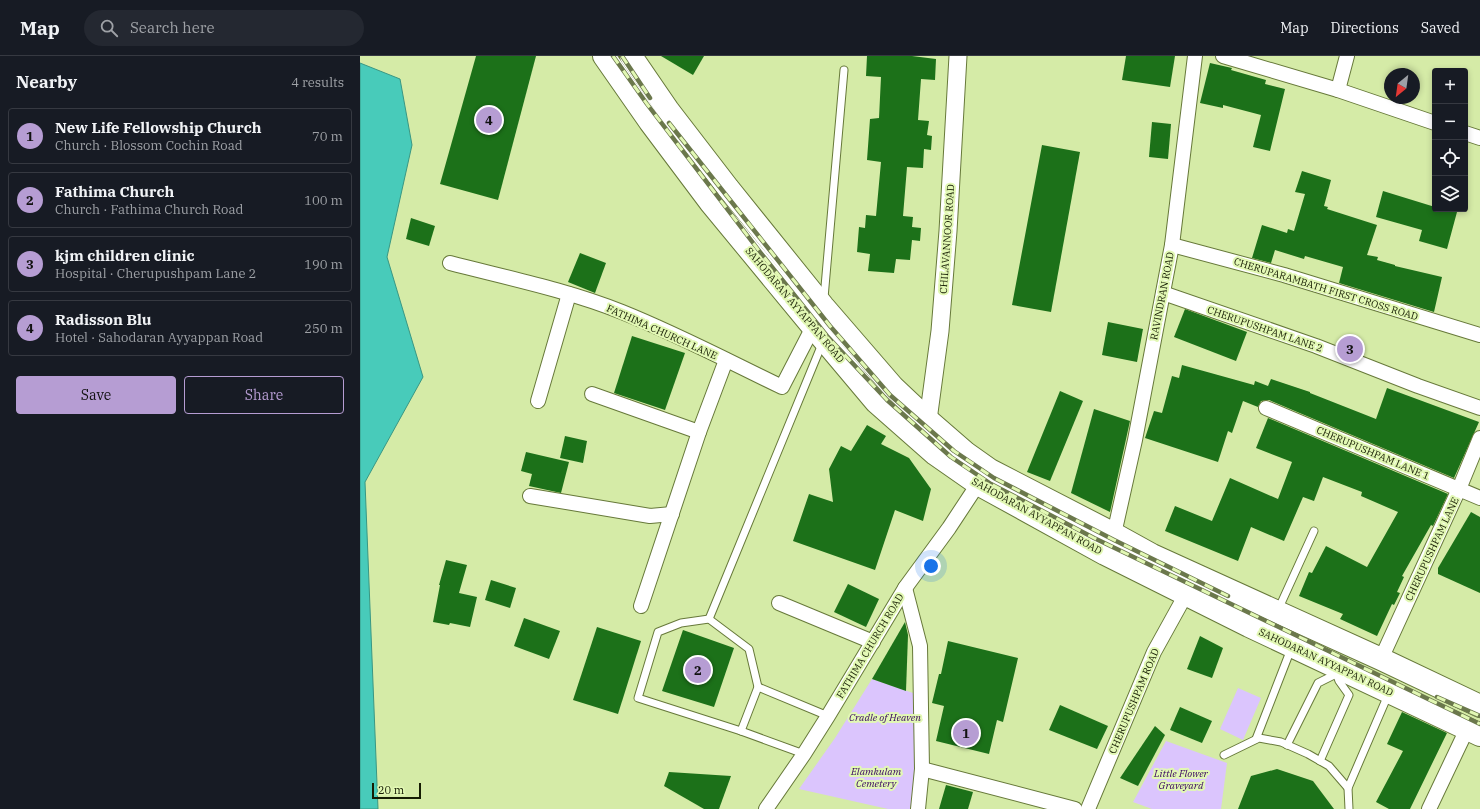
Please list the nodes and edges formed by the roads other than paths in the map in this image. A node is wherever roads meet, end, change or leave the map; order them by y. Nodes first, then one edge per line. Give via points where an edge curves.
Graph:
1 (604, 56) edge
2 (631, 56) edge
3 (958, 56) edge
4 (1195, 56) edge
5 (1223, 56) edge
6 (1347, 56) edge
7 (844, 70) dead end
8 (1338, 90) junction
9 (1432, 122) edge
10 (1468, 134) edge
11 (1480, 138) edge
12 (1172, 245) junction
13 (450, 263) dead end
14 (1163, 293) junction
15 (569, 294) junction
16 (823, 306) junction
17 (818, 334) junction
18 (1480, 335) edge
19 (726, 360) junction
20 (592, 394) dead end
21 (538, 401) dead end
22 (1266, 408) dead end
23 (1480, 408) edge
24 (928, 420) junction
25 (700, 432) junction
26 (1480, 438) edge
27 (984, 477) junction
28 (1459, 489) junction
29 (530, 496) dead end
30 (1480, 498) edge
31 (672, 514) junction
32 (1314, 530) dead end
33 (1114, 534) junction
34 (905, 588) junction
35 (1185, 596) junction
36 (779, 603) dead end
37 (641, 606) dead end
38 (1277, 612) junction
39 (709, 619) junction
40 (873, 642) junction
41 (1292, 647) junction
42 (1381, 659) junction
43 (1337, 671) junction
44 (758, 686) junction
45 (1389, 692) junction
46 (1480, 706) edge
47 (828, 716) junction
48 (741, 731) junction
49 (1473, 732) edge
50 (1256, 739) junction
51 (1287, 745) junction
52 (804, 754) junction
53 (1224, 755) dead end
54 (1320, 761) junction
55 (922, 769) junction
56 (1348, 788) junction
57 (766, 809) edge
58 (918, 809) edge
59 (1075, 809) edge
60 (1088, 809) edge
61 (1349, 809) edge
62 (1429, 809) edge

1 - 17 main road, SAHODARAN AYYAPPAN ROAD via 710,202
2 - 16 main road, SAHODARAN AYYAPPAN ROAD via 677,122
3 - 24 street, CHILAVANNOOR ROAD via 940,331
4 - 12 street, RAVINDRAN ROAD
5 - 8 street
6 - 8 street
7 - 16 lane
8 - 9 street
10 - 11 street
12 - 14 street, RAVINDRAN ROAD
12 - 18 street, CHERUPARAMBATH FIRST CROSS ROAD via 1284,274
13 - 15 street, FATHIMA CHURCH LANE
14 - 23 street, CHERUPUSHPAM LANE 2 via 1316,346
14 - 33 street, RAVINDRAN ROAD
15 - 19 street, FATHIMA CHURCH LANE via 622,312
15 - 21 street
16 - 24 main road, SAHODARAN AYYAPPAN ROAD via 893,387
17 - 19 street, FATHIMA CHURCH LANE via 782,387
17 - 27 main road, SAHODARAN AYYAPPAN ROAD via 876,402 935,454
17 - 39 lane
19 - 25 street
20 - 25 street
22 - 28 street, CHERUPUSHPAM LANE 1
24 - 27 main road, SAHODARAN AYYAPPAN ROAD
25 - 31 street
26 - 28 street, CHERUPUSHPAM LANE
27 - 33 main road, SAHODARAN AYYAPPAN ROAD
27 - 34 street, FATHIMA CHURCH ROAD
27 - 35 main road, SAHODARAN AYYAPPAN ROAD via 1105,554
28 - 30 street, CHERUPUSHPAM LANE 1
28 - 42 street, CHERUPUSHPAM LANE
29 - 31 street via 650,516
31 - 37 street
32 - 38 lane
33 - 38 main road, SAHODARAN AYYAPPAN ROAD via 1152,555
34 - 40 street, FATHIMA CHURCH ROAD
34 - 55 street via 920,646
35 - 41 main road, SAHODARAN AYYAPPAN ROAD
35 - 60 street, CHERUPUSHPAM ROAD via 1154,652
36 - 40 street
38 - 42 main road, SAHODARAN AYYAPPAN ROAD
39 - 44 lane via 748,649
39 - 48 lane via 681,623 658,632 638,698
40 - 47 street, FATHIMA CHURCH ROAD
41 - 43 main road, SAHODARAN AYYAPPAN ROAD
41 - 50 lane
42 - 46 main road, SAHODARAN AYYAPPAN ROAD
43 - 45 main road, SAHODARAN AYYAPPAN ROAD
43 - 51 lane via 1318,683
43 - 54 lane via 1349,696
44 - 47 lane
44 - 48 lane
45 - 49 main road, SAHODARAN AYYAPPAN ROAD
45 - 56 lane
47 - 52 street, FATHIMA CHURCH ROAD
48 - 52 lane
49 - 62 street
50 - 51 lane
50 - 53 lane
51 - 54 lane
52 - 57 street, FATHIMA CHURCH ROAD
54 - 56 lane via 1329,766
55 - 58 street
55 - 59 street
56 - 61 lane

